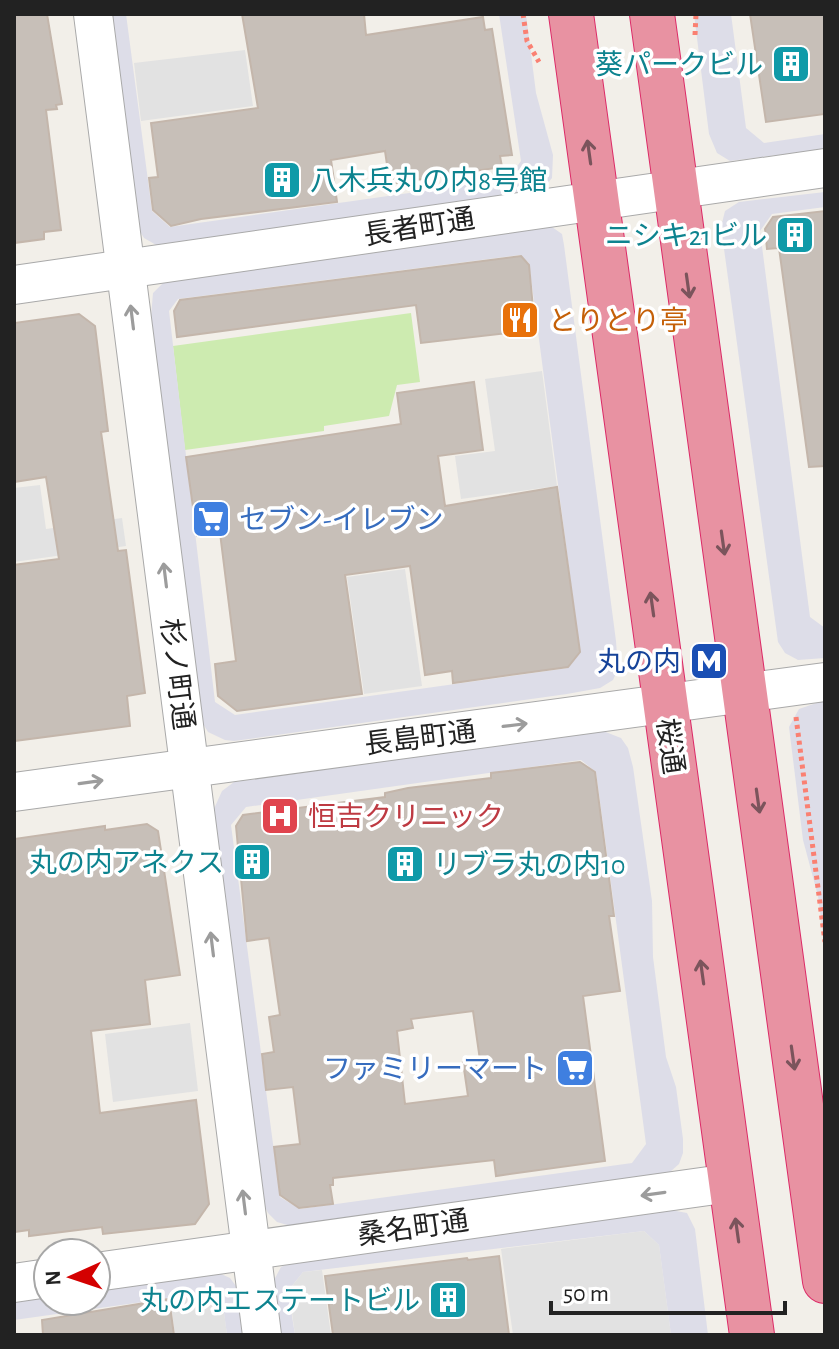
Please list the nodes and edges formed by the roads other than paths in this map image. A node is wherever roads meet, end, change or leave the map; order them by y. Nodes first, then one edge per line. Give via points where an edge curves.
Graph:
1 (93, 14) edge
2 (571, 14) edge
3 (652, 14) edge
4 (825, 168) edge
5 (675, 189) junction
6 (596, 200) junction
7 (126, 270) junction
8 (14, 285) edge
9 (825, 682) edge
10 (743, 693) junction
11 (666, 705) junction
12 (190, 768) junction
13 (14, 792) edge
14 (817, 1173) edge
15 (730, 1183) junction
16 (250, 1250) junction
17 (112, 1270) edge
18 (825, 1281) edge
19 (262, 1335) edge
20 (752, 1335) edge

1 - 7 street, 杉ノ町通
6 -> 2 highway, 桜通
3 - 5 highway
4 - 5 street, 長者町通
5 - 6 street, 長者町通
5 -> 10 highway
6 - 7 street, 長者町通
11 -> 6 highway, 桜通
7 - 8 street, 長者町通
12 -> 7 street, 杉ノ町通
9 - 10 street, 長島町通
10 - 11 street, 長島町通
10 -> 14 highway
12 -> 11 street, 長島町通
15 -> 11 highway, 桜通
13 -> 12 street, 長島町通
16 -> 12 street, 杉ノ町通
14 - 18 highway
15 -> 16 street, 桑名町通
20 -> 15 highway, 桜通
16 - 17 street, 桑名町通
16 - 19 street, 杉ノ町通

